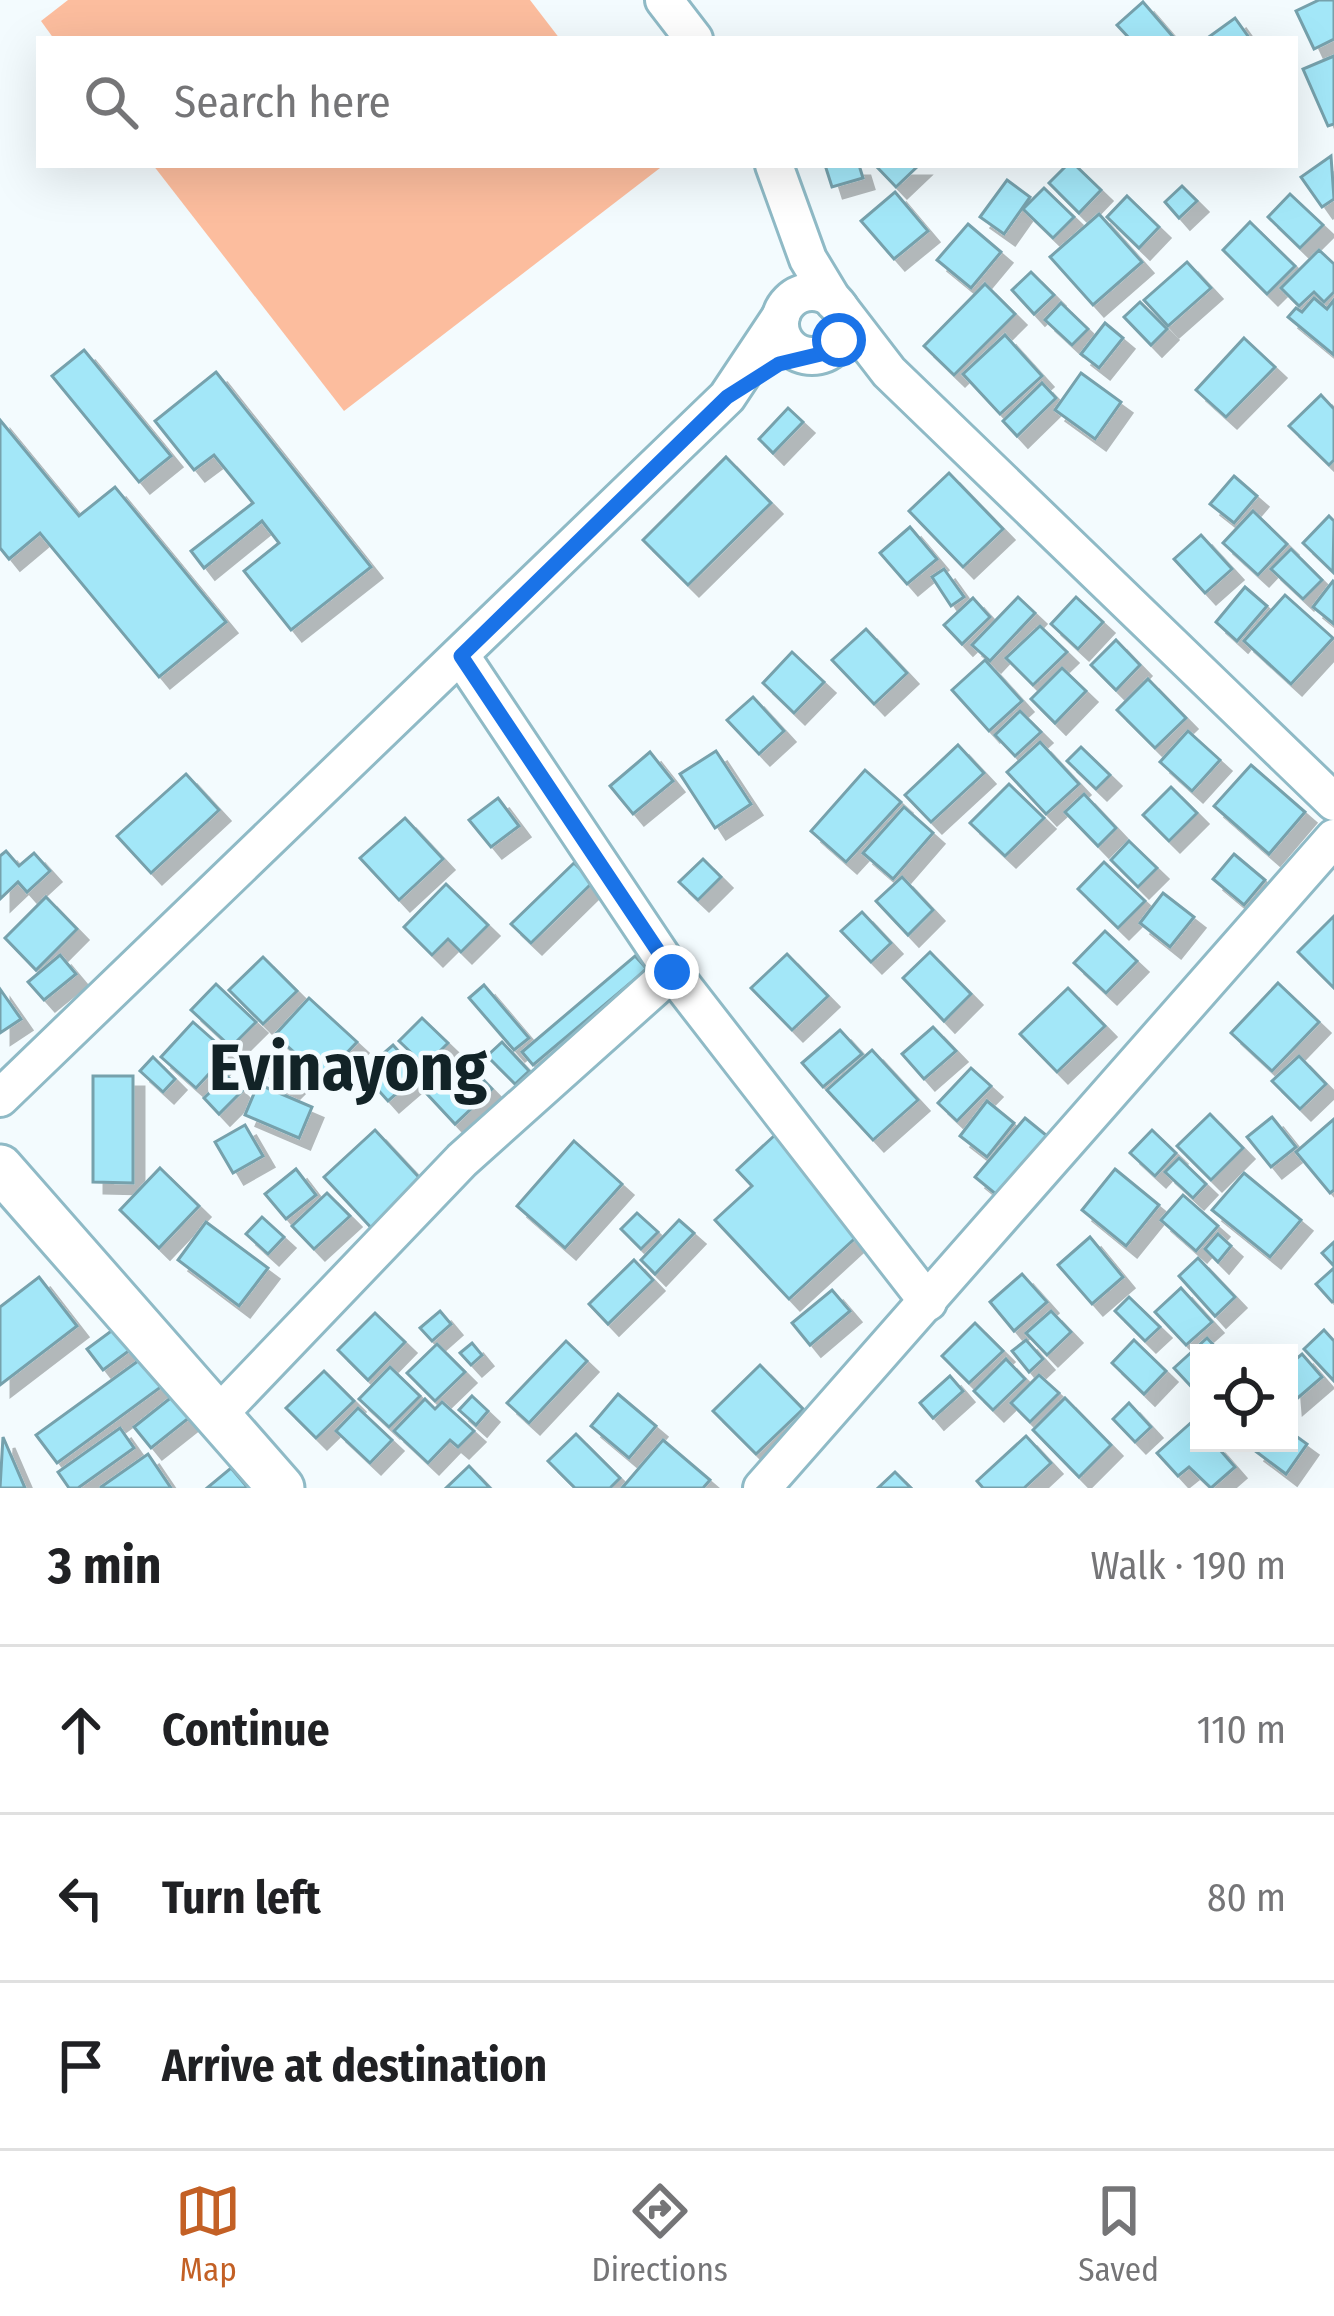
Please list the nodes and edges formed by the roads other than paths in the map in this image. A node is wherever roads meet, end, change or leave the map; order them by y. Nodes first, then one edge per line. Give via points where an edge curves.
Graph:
1 (664, 0) edge
2 (692, 36) edge
3 (775, 168) edge
4 (785, 201) junction
5 (836, 305) junction
6 (782, 313) junction
7 (808, 355) junction
8 (912, 393) junction
9 (727, 397) junction
10 (461, 656) junction
11 (1334, 802) edge
12 (1334, 838) edge
13 (672, 972) junction
14 (0, 1098) edge
15 (0, 1168) edge
16 (928, 1302) junction
17 (218, 1416) junction
18 (281, 1488) edge
19 (762, 1488) edge

1 - 2 street
3 - 4 street
4 - 5 street
4 - 6 street via 791,279
5 - 6 street via 806,293
5 - 7 street via 844,323 839,340
5 - 8 street
6 - 7 street via 786,343
6 - 9 street
7 - 8 street via 852,363
7 - 9 street
8 - 11 street
9 - 10 street
10 - 13 street
10 - 14 street
12 - 16 street
13 - 16 street
13 - 17 street via 462,1160
15 - 17 street
16 - 19 street
17 - 18 street

